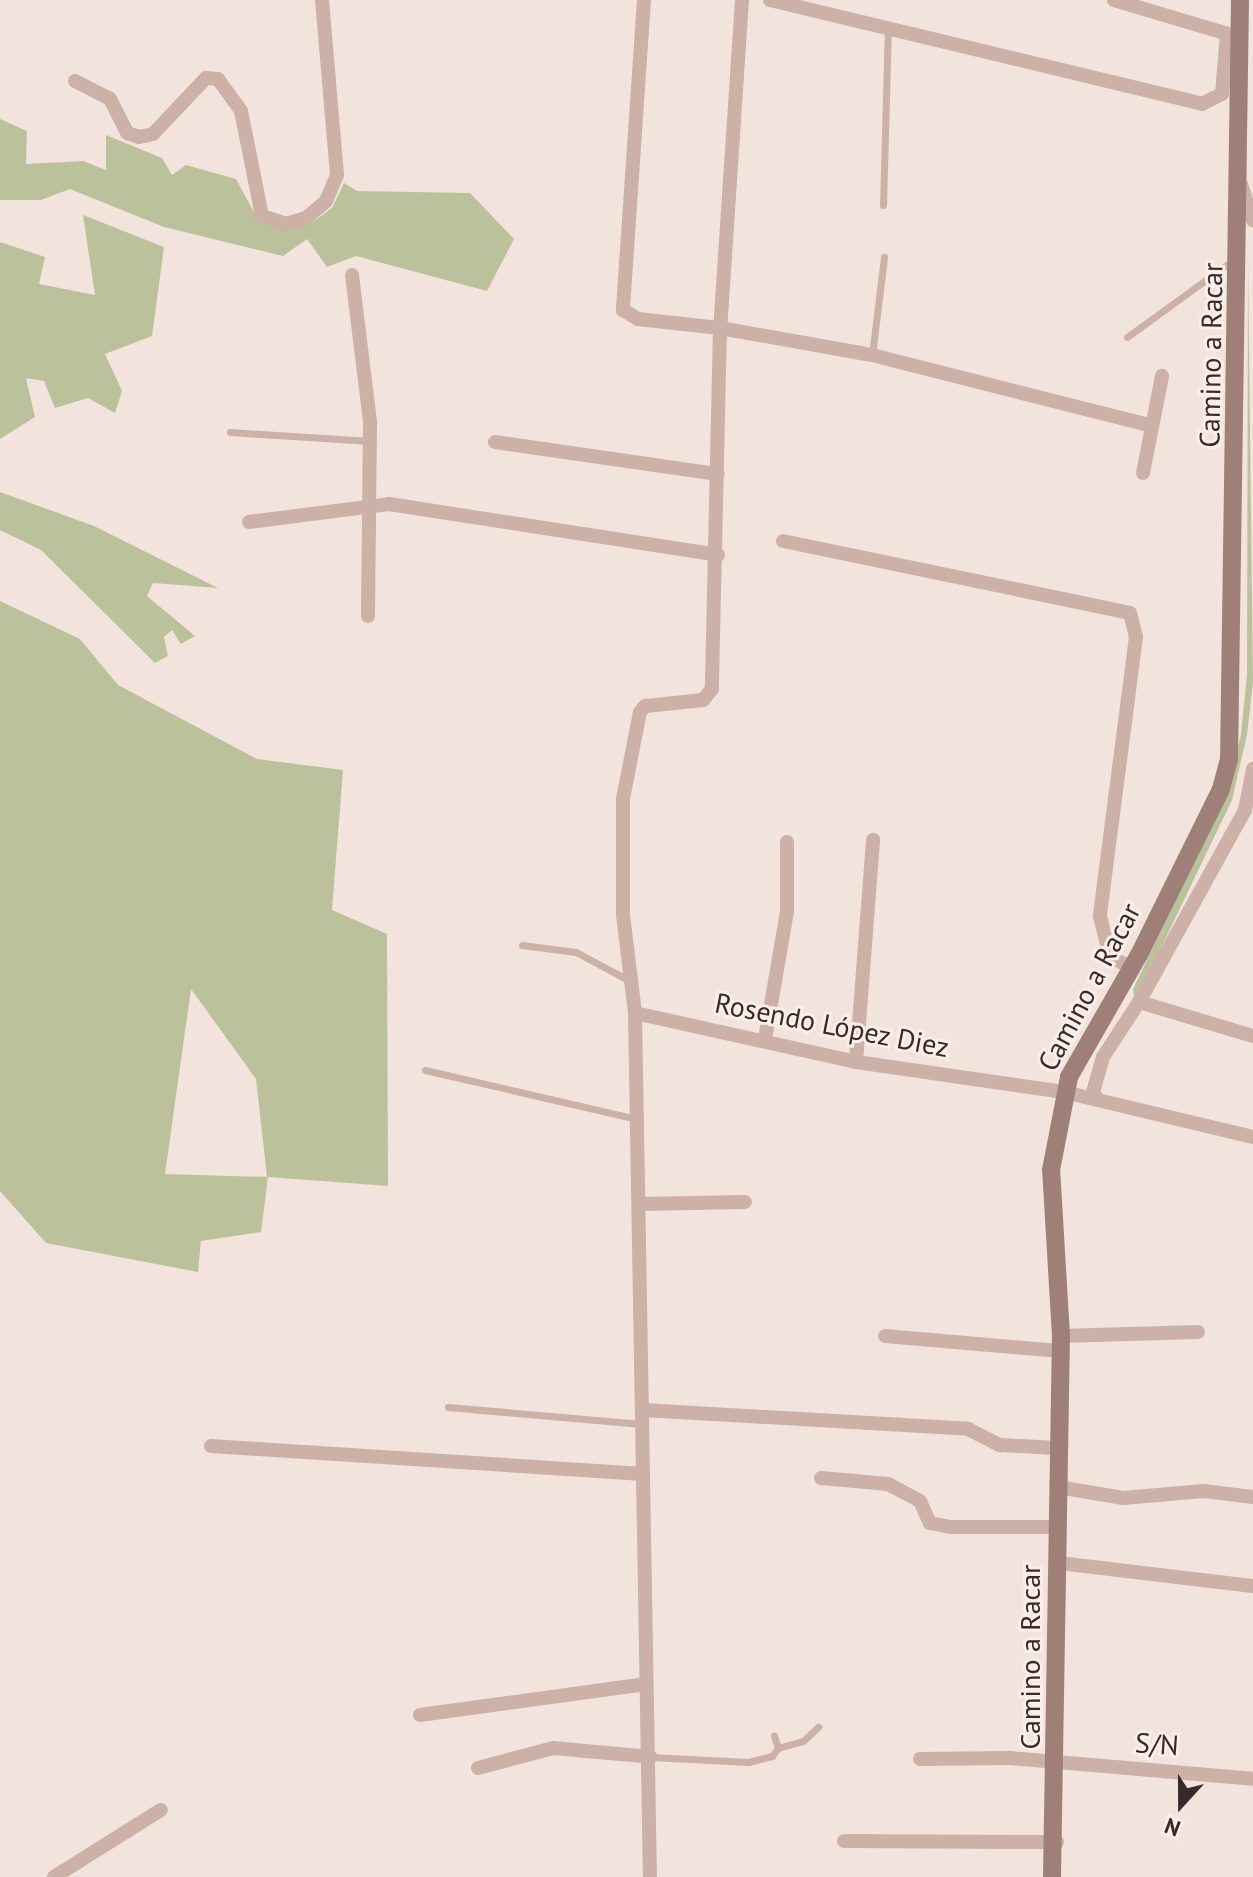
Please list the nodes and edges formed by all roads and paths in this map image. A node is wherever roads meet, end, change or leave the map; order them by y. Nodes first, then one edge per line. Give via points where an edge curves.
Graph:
1 (322, 0) edge
2 (644, 0) edge
3 (742, 0) edge
4 (770, 0) edge
5 (1114, 0) edge
6 (1240, 0) edge
7 (888, 28) junction
8 (1233, 36) junction
9 (75, 81) dead end
10 (1241, 184) junction
11 (883, 205) dead end
12 (1253, 220) edge
13 (1240, 255) junction
14 (884, 257) dead end
15 (352, 275) dead end
16 (720, 328) junction
17 (1127, 337) dead end
18 (872, 355) junction
19 (1162, 376) dead end
20 (1149, 425) junction
21 (230, 432) dead end
22 (370, 441) junction
23 (495, 442) dead end
24 (1143, 473) dead end
25 (718, 474) junction
26 (370, 505) junction
27 (249, 522) dead end
28 (783, 541) dead end
29 (718, 555) junction
30 (368, 616) dead end
31 (1253, 769) edge
32 (873, 840) dead end
33 (787, 842) dead end
34 (522, 945) dead end
35 (1131, 967) junction
36 (632, 983) junction
37 (1141, 999) junction
38 (635, 1013) junction
39 (1251, 1031) edge
40 (765, 1039) junction
41 (856, 1062) junction
42 (425, 1070) dead end
43 (1067, 1084) junction
44 (1097, 1099) junction
45 (637, 1119) junction
46 (1253, 1137) edge
47 (745, 1202) dead end
48 (639, 1204) junction
49 (1198, 1332) dead end
50 (885, 1336) dead end
51 (1061, 1344) junction
52 (448, 1407) dead end
53 (643, 1417) junction
54 (211, 1446) dead end
55 (1057, 1448) junction
56 (643, 1474) junction
57 (821, 1478) dead end
58 (1058, 1487) junction
59 (1253, 1497) edge
60 (1057, 1527) junction
61 (1059, 1563) junction
62 (1253, 1586) edge
63 (646, 1684) junction
64 (420, 1715) dead end
65 (818, 1727) dead end
66 (774, 1736) dead end
67 (778, 1748) junction
68 (651, 1757) junction
69 (920, 1759) dead end
70 (1057, 1764) junction
71 (478, 1768) dead end
72 (1253, 1779) edge
73 (161, 1810) dead end
74 (844, 1841) dead end
75 (1057, 1842) junction
76 (54, 1877) edge
77 (650, 1877) edge
78 (1052, 1877) edge

1 - 9 street via 337,175 326,201 306,218 286,224 262,216 241,111 218,79 206,78 153,134 139,137 127,133 110,99
2 - 16 street via 623,310 638,319
3 - 16 street
4 - 7 street
5 - 8 street
6 - 8 street, Camino a Racar
7 - 8 street via 1202,104 1222,94
7 - 11 lane
8 - 10 street, Camino a Racar
10 - 12 street
10 - 13 street, Camino a Racar
13 - 17 lane
13 - 35 street, Camino a Racar via 1229,760 1221,789
14 - 18 lane
15 - 22 street
16 - 18 street
16 - 25 street
18 - 20 street
19 - 20 street
20 - 24 street
21 - 22 lane
22 - 26 street
23 - 25 street
25 - 29 street
26 - 27 street
26 - 29 street
26 - 30 street
28 - 35 street via 1130,613 1136,637 1100,916 1110,957
29 - 36 street via 712,689 703,700 645,706 635,729 623,799 623,915
31 - 37 street via 1245,810
32 - 41 street
33 - 40 street via 787,912
34 - 36 lane via 576,952
35 - 43 street, Camino a Racar
36 - 38 street
37 - 39 street via 1167,1014
37 - 44 street via 1103,1057 1093,1092
38 - 40 street, Rosendo López Diez
38 - 45 street
40 - 41 street, Rosendo López Diez
41 - 43 street, Rosendo López Diez
42 - 45 lane
43 - 44 street, Rosendo López Diez
43 - 51 street, Camino a Racar via 1051,1170
44 - 46 street, Rosendo López Diez
45 - 48 street
47 - 48 street
48 - 53 street
49 - 51 street
50 - 51 street
51 - 55 street, Camino a Racar
52 - 53 lane
53 - 55 street via 968,1429 1000,1445
53 - 56 street
54 - 56 street
55 - 58 street, Camino a Racar
56 - 63 street
57 - 60 street via 888,1484 920,1501 930,1523
58 - 59 street via 1123,1498 1204,1491
58 - 60 street, Camino a Racar
60 - 61 street, Camino a Racar
61 - 62 street
61 - 70 street, Camino a Racar
63 - 64 street
63 - 68 street
65 - 67 lane via 803,1741
66 - 67 lane
67 - 68 lane via 772,1756 748,1762
68 - 71 street via 553,1748
68 - 77 street
69 - 70 street, S/N
70 - 72 street, S/N
70 - 75 street, Camino a Racar
73 - 76 street
74 - 75 street
75 - 78 street, Camino a Racar

